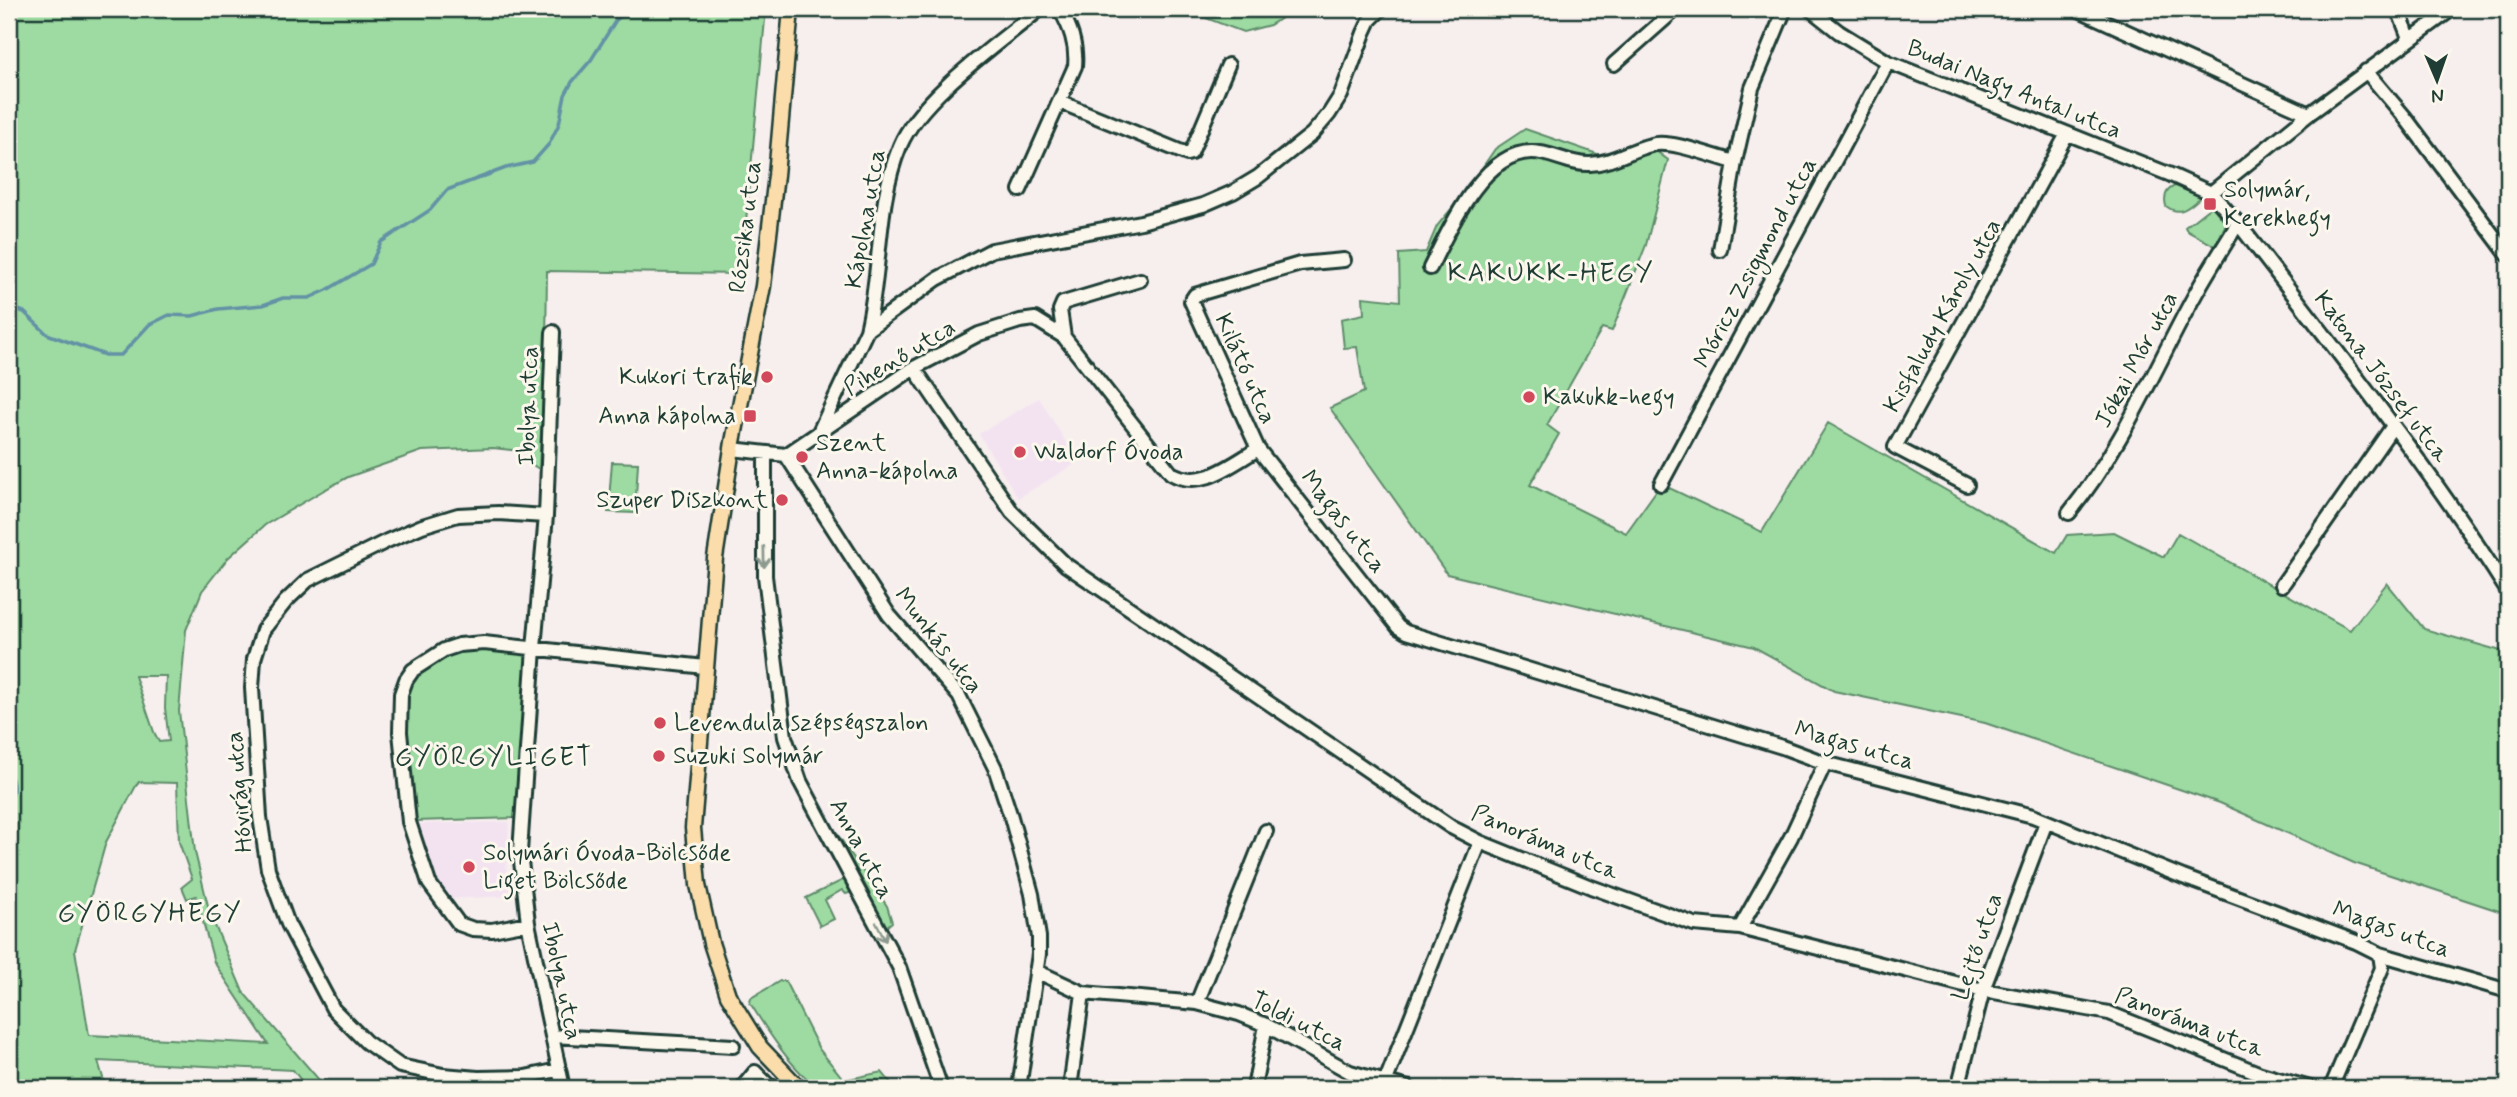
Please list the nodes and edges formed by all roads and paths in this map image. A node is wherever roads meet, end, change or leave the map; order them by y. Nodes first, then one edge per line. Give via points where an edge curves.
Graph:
1 (791, 9) edge
2 (1040, 9) edge
3 (1060, 9) edge
4 (1381, 9) edge
5 (1676, 9) edge
6 (1784, 9) edge
7 (1810, 9) edge
8 (2077, 9) edge
9 (2398, 9) edge
10 (2452, 9) edge
11 (2409, 38) junction
12 (1888, 62) junction
13 (1614, 64) dead end
14 (1228, 65) dead end
15 (2366, 71) junction
16 (1060, 102) junction
17 (2309, 114) junction
18 (2067, 134) junction
19 (1735, 162) junction
20 (1020, 190) dead end
21 (2211, 193) junction
22 (2238, 223) junction
23 (1720, 250) dead end
24 (2508, 255) edge
25 (1345, 260) dead end
26 (1430, 268) dead end
27 (1140, 279) dead end
28 (867, 330) junction
29 (553, 332) dead end
30 (1064, 337) junction
31 (914, 368) junction
32 (2393, 426) junction
33 (818, 434) junction
34 (732, 449) junction
35 (1258, 449) junction
36 (765, 455) junction
37 (786, 455) junction
38 (1661, 484) dead end
39 (1968, 485) dead end
40 (2069, 513) dead end
41 (546, 516) junction
42 (2282, 585) dead end
43 (2508, 592) edge
44 (534, 648) junction
45 (705, 667) junction
46 (1825, 763) junction
47 (2046, 822) junction
48 (1266, 831) dead end
49 (1480, 842) junction
50 (528, 923) junction
51 (1740, 929) junction
52 (2381, 954) junction
53 (1037, 971) junction
54 (1983, 990) junction
55 (2508, 991) edge
56 (1083, 993) junction
57 (1197, 1003) junction
58 (1266, 1025) junction
59 (552, 1036) junction
60 (733, 1046) dead end
61 (558, 1070) junction
62 (1384, 1085) edge
63 (563, 1088) edge
64 (742, 1088) edge
65 (775, 1088) edge
66 (799, 1088) edge
67 (941, 1088) edge
68 (1020, 1088) edge
69 (1070, 1088) edge
70 (1254, 1088) edge
71 (1408, 1088) edge
72 (1958, 1088) edge
73 (2309, 1088) edge
74 (2331, 1088) edge

1 - 34 main road, Rózsika utca via 763,286
2 - 28 street, Kápolna utca via 931,100 900,144 884,212
3 - 16 street via 1075,45 1075,66
4 - 28 street via 1370,20 1329,114 1312,134 1258,177 1203,205 1142,222 992,250 937,279
5 - 13 street
6 - 19 street via 1752,88
7 - 12 street, Budai Nagy Antal utca
8 - 17 street
9 - 11 street
10 - 11 street
11 - 15 street
12 - 18 street, Budai Nagy Antal utca
12 - 38 street, Móricz Zsigmond utca
14 - 16 street via 1187,154
15 - 17 street
15 - 24 street
16 - 20 street
17 - 21 street
18 - 21 street, Budai Nagy Antal utca
18 - 39 street, Kisfaludy Károly utca via 1895,447
19 - 23 street
19 - 26 street via 1667,144 1652,144 1587,164 1532,152 1508,156 1475,188
21 - 22 street, Katona József utca
22 - 32 street, Katona József utca
22 - 40 street, Jókai Mór utca via 2103,467
25 - 35 street, Kilátó utca via 1300,264 1195,295 1191,301
27 - 30 street via 1063,303
28 - 33 street
29 - 41 street, Ibolya utca
30 - 31 street, Pihenő utca via 1040,321 1024,320 979,334
30 - 35 street, Pihenő utca via 1171,473 1182,480 1219,472
31 - 33 street, Pihenő utca
31 - 49 street, Panoráma utca via 1012,512 1066,565 1451,827
32 - 42 street
32 - 43 street, Katona József utca
33 - 37 street, Pihenő utca
34 - 36 street
34 - 45 main road, Rózsika utca
35 - 46 street, Magas utca via 1406,632
36 - 37 street
36 -> 67 street, Anna utca via 765,576 785,737 800,781 899,967
37 - 53 street, Munkás utca via 889,615 959,696 995,768 1032,894 1039,937
41 - 44 street, Ibolya utca
41 - 61 street, Hóvirág utca via 458,515 398,536 308,580 263,630 252,688 268,869 288,924 333,1009 366,1042 400,1066 478,1079
44 - 45 street
44 - 50 street, Ibolya utca via 520,852
44 - 50 street via 484,643 444,650 409,675 401,694 400,732 409,822 429,883 459,924 492,930
45 - 66 main road, Rózsika utca via 693,828 705,920 728,995 760,1047
46 - 47 street, Magas utca
46 - 51 street
47 - 52 street, Magas utca
47 - 54 street, Lejtő utca
48 - 57 street
49 - 51 street, Panoráma utca via 1694,924
49 - 62 street
50 - 59 street, Ibolya utca
51 - 54 street, Panoráma utca
52 - 55 street, Magas utca
52 - 74 street via 2382,968
53 - 56 street, Toldi utca
53 - 68 street, Munkás utca
54 - 72 street, Lejtő utca
54 - 73 street, Panoráma utca via 2109,1013 2261,1074
56 - 57 street, Toldi utca
56 - 69 street
57 - 58 street, Toldi utca
58 - 62 street, Toldi utca via 1350,1072
58 - 70 street
59 - 60 street
59 - 61 street, Ibolya utca
61 - 63 street, Ibolya utca
62 - 71 street, Toldi utca
64 - 65 street via 755,1072

